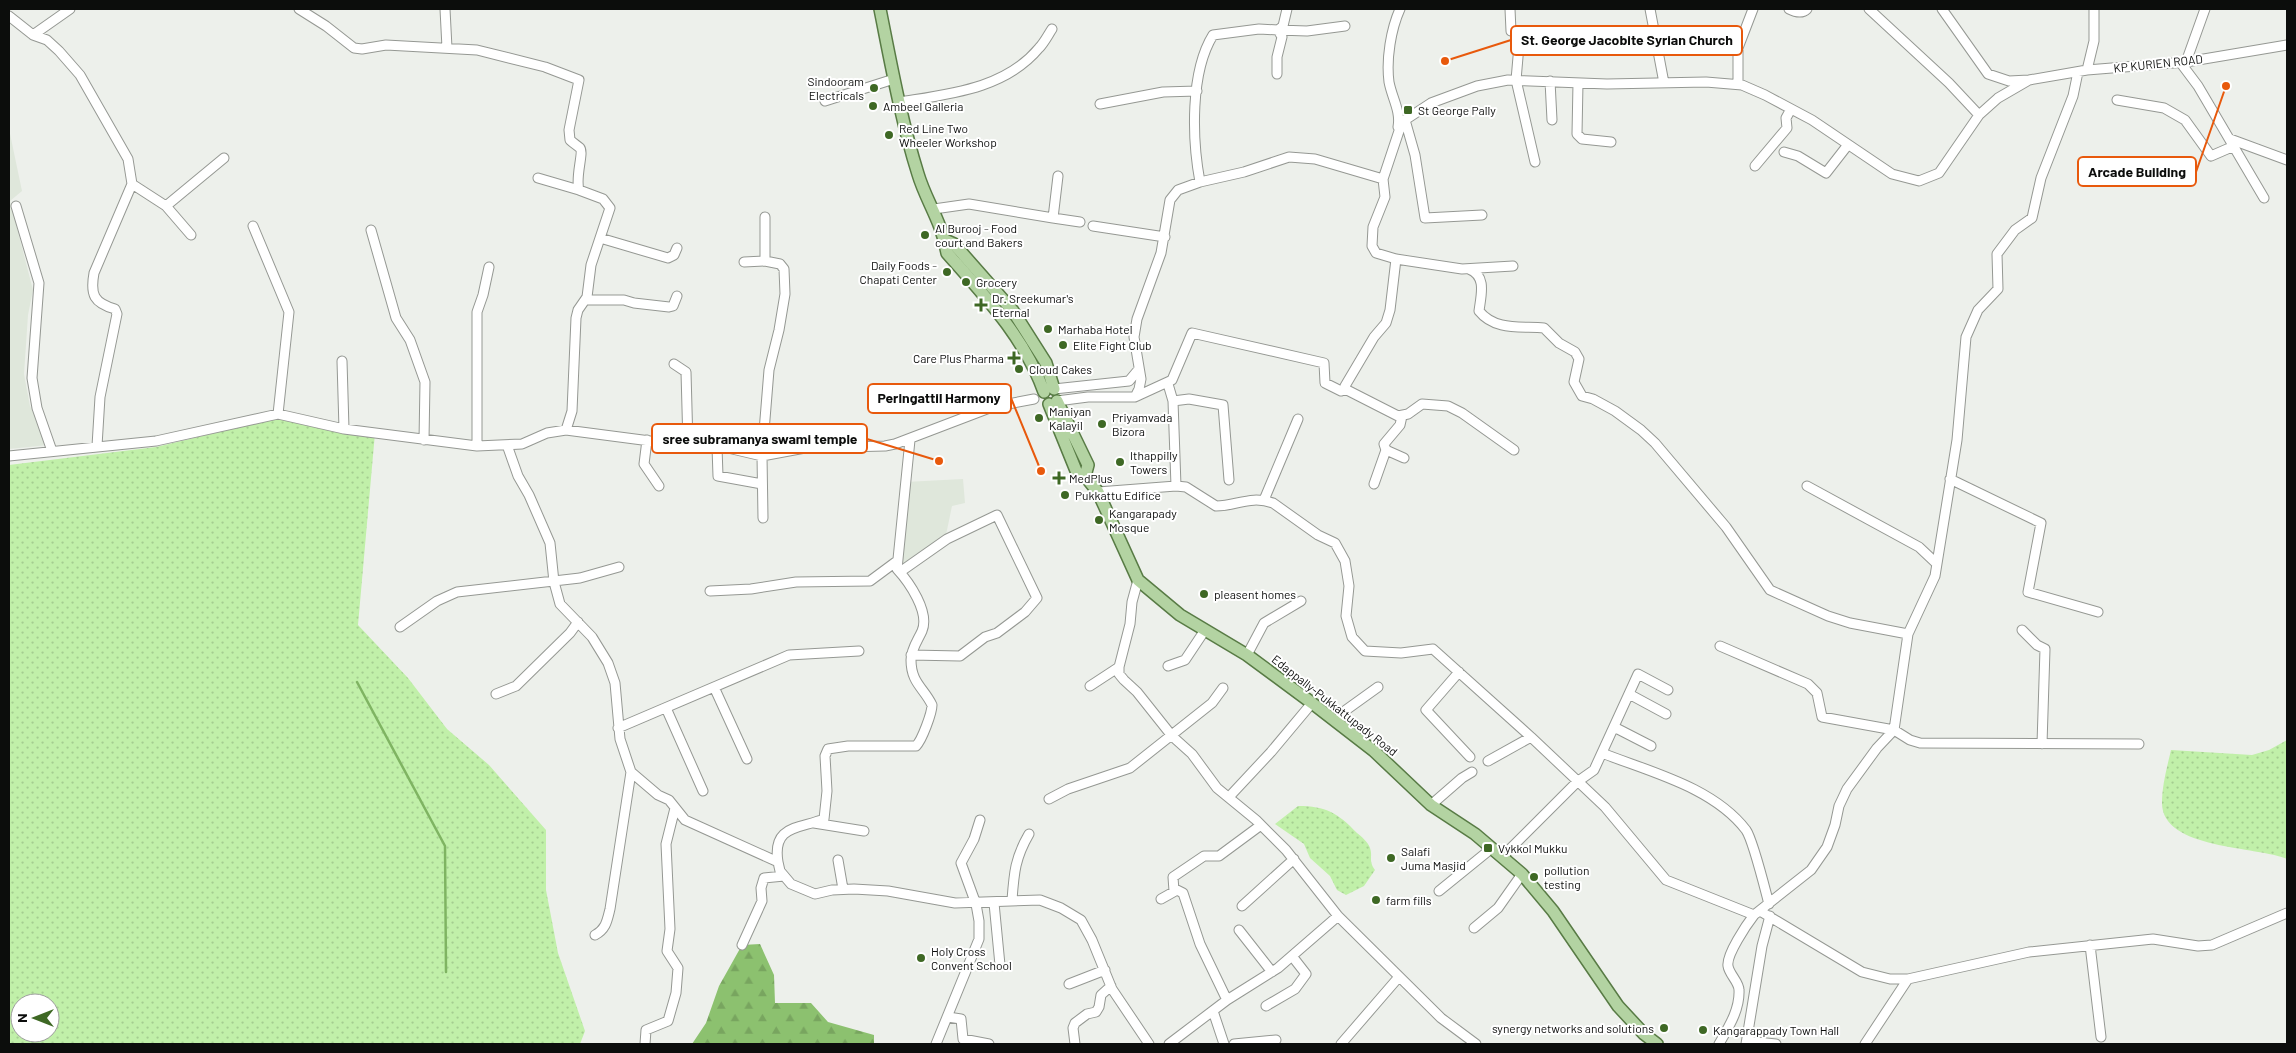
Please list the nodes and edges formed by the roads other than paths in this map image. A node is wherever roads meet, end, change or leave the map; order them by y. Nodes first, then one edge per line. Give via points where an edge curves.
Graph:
1 (70, 9) edge
2 (298, 9) edge
3 (445, 9) edge
4 (880, 9) edge
5 (1287, 9) edge
6 (1400, 9) edge
7 (1510, 9) edge
8 (1650, 9) edge
9 (1753, 9) edge
10 (1789, 9) edge
11 (1807, 9) edge
12 (1869, 9) edge
13 (1942, 9) edge
14 (2094, 9) edge
15 (2205, 9) edge
16 (9, 16) edge
17 (1345, 26) dead end
18 (1052, 29) dead end
19 (1278, 30) junction
20 (33, 35) junction
21 (1656, 38) junction
22 (2287, 45) edge
23 (1691, 46) dead end
24 (448, 48) junction
25 (2183, 62) junction
26 (2083, 71) junction
27 (1277, 74) dead end
28 (894, 79) junction
29 (1516, 80) junction
30 (2028, 80) junction
31 (1550, 81) junction
32 (1578, 83) junction
33 (1664, 83) junction
34 (1738, 84) junction
35 (1197, 91) junction
36 (2117, 100) dead end
37 (825, 101) dead end
38 (900, 102) junction
39 (1100, 104) dead end
40 (1791, 109) junction
41 (1979, 115) junction
42 (1405, 120) junction
43 (1552, 120) dead end
44 (1395, 140) junction
45 (1610, 142) dead end
46 (2232, 143) junction
47 (1847, 146) junction
48 (1784, 152) dead end
49 (224, 158) dead end
50 (2287, 160) edge
51 (1535, 162) dead end
52 (1755, 166) dead end
53 (1058, 176) dead end
54 (538, 178) dead end
55 (1383, 179) junction
56 (1200, 182) junction
57 (132, 184) junction
58 (579, 190) junction
59 (2264, 198) dead end
60 (16, 206) dead end
61 (166, 206) junction
62 (934, 209) junction
63 (1482, 215) dead end
64 (765, 217) dead end
65 (1053, 218) junction
66 (1080, 222) dead end
67 (252, 226) dead end
68 (1093, 226) dead end
69 (371, 230) dead end
70 (191, 236) dead end
71 (1164, 237) junction
72 (600, 238) junction
73 (677, 248) dead end
74 (1396, 259) junction
75 (765, 261) junction
76 (744, 262) dead end
77 (1513, 266) dead end
78 (489, 267) dead end
79 (1469, 268) junction
80 (677, 296) dead end
81 (585, 300) junction
82 (342, 361) dead end
83 (674, 364) dead end
84 (1139, 369) junction
85 (1168, 384) junction
86 (1340, 389) junction
87 (1047, 397) junction
88 (1135, 397) junction
89 (1173, 401) junction
90 (278, 414) junction
91 (1402, 416) junction
92 (1298, 419) dead end
93 (344, 429) junction
94 (566, 430) junction
95 (424, 440) junction
96 (647, 440) junction
97 (910, 440) junction
98 (507, 445) junction
99 (688, 445) junction
100 (97, 446) junction
101 (477, 446) junction
102 (717, 447) junction
103 (1386, 450) junction
104 (1514, 450) dead end
105 (52, 451) junction
106 (9, 456) edge
107 (762, 456) junction
108 (1404, 458) dead end
109 (1950, 479) junction
110 (1229, 480) dead end
111 (762, 484) junction
112 (1374, 484) dead end
113 (660, 486) dead end
114 (1176, 486) junction
115 (1808, 486) dead end
116 (1098, 492) junction
117 (1264, 500) junction
118 (763, 518) dead end
119 (897, 561) junction
120 (1937, 564) junction
121 (619, 567) dead end
122 (900, 572) junction
123 (1138, 580) junction
124 (554, 582) junction
125 (710, 591) dead end
126 (1301, 601) dead end
127 (2098, 612) dead end
128 (578, 622) junction
129 (400, 628) dead end
130 (1205, 630) junction
131 (2022, 630) dead end
132 (1908, 634) junction
133 (1720, 646) dead end
134 (859, 651) dead end
135 (911, 655) junction
136 (1247, 655) junction
137 (1168, 666) dead end
138 (1119, 667) junction
139 (1459, 672) junction
140 (1090, 686) dead end
141 (714, 687) junction
142 (1378, 687) dead end
143 (1223, 688) dead end
144 (1668, 690) dead end
145 (496, 694) dead end
146 (1629, 694) junction
147 (1312, 703) junction
148 (666, 708) junction
149 (1666, 714) dead end
150 (1336, 722) junction
151 (1614, 727) junction
152 (618, 728) junction
153 (1894, 730) junction
154 (1172, 736) junction
155 (1531, 736) junction
156 (2042, 744) junction
157 (2139, 744) dead end
158 (1651, 746) dead end
159 (1602, 753) junction
160 (1470, 757) dead end
161 (747, 759) dead end
162 (1488, 761) dead end
163 (631, 772) junction
164 (1472, 772) dead end
165 (1577, 782) junction
166 (703, 791) dead end
167 (1229, 797) junction
168 (1049, 799) dead end
169 (1431, 805) junction
170 (675, 808) junction
171 (980, 820) dead end
172 (809, 823) junction
173 (1261, 825) junction
174 (864, 831) dead end
175 (1029, 834) dead end
176 (1492, 848) junction
177 (1502, 857) junction
178 (1294, 859) junction
179 (838, 860) dead end
180 (778, 862) junction
181 (1522, 874) junction
182 (784, 876) junction
183 (843, 889) junction
184 (1174, 891) junction
185 (1439, 891) dead end
186 (1161, 899) dead end
187 (1012, 900) junction
188 (994, 903) junction
189 (976, 904) junction
190 (1769, 904) junction
191 (1242, 906) dead end
192 (1757, 913) junction
193 (2287, 913) edge
194 (1338, 916) junction
195 (1770, 916) junction
196 (1474, 928) dead end
197 (1239, 930) dead end
198 (595, 935) dead end
199 (742, 944) dead end
200 (2090, 945) junction
201 (1292, 956) junction
202 (1000, 965) dead end
203 (1105, 970) junction
204 (1272, 972) junction
205 (1398, 978) junction
206 (1908, 979) junction
207 (1069, 984) dead end
208 (1111, 986) junction
209 (1227, 1000) junction
210 (1266, 1006) dead end
211 (1213, 1011) junction
212 (948, 1017) junction
213 (2101, 1037) dead end
214 (1276, 1040) dead end
215 (1144, 1042) edge
216 (1746, 1043) edge
217 (645, 1044) edge
218 (936, 1044) edge
219 (989, 1044) edge
220 (1075, 1044) edge
221 (1169, 1044) edge
222 (1224, 1044) edge
223 (1234, 1044) edge
224 (1341, 1044) edge
225 (1476, 1044) edge
226 (1657, 1044) edge
227 (1719, 1044) edge
228 (1776, 1044) edge
229 (1865, 1044) edge

1 - 20 street
2 - 24 street via 354,48 386,45
3 - 24 street
4 - 28 main road, Edappally-Pukkattupady Road
5 - 19 street via 1283,26
6 - 44 street via 1389,57 1389,82 1400,117
7 - 29 street via 1511,31 1520,34
8 - 21 street
9 - 34 street via 1738,48
10 - 11 street via 1804,12
12 - 41 street
13 - 30 street via 1988,74 2009,81
14 - 26 street via 2094,41
15 - 25 street
16 - 20 street
17 - 19 street via 1307,31
18 - 38 street via 1039,49 1021,64 982,86
19 - 27 street via 1282,37
19 - 35 street via 1213,34 1204,49
20 - 57 street via 47,40 80,75 128,159
21 - 23 street via 1674,38
21 - 33 street
22 - 25 street, KP KURIEN ROAD
24 - 58 street via 498,54 579,80 569,130 570,140 581,149 577,174
25 - 26 street, KP KURIEN ROAD
25 - 46 street
26 - 30 street, KP KURIEN ROAD
26 - 109 street via 2041,178 2032,218 2015,230 1997,254 1998,290 1978,310 1966,337 1958,431
28 - 37 street
28 - 38 main road, Edappally-Pukkattupady Road
29 - 31 street
29 - 42 street via 1477,86 1431,102
29 - 51 street
30 - 41 street via 1998,98
31 - 32 street
31 - 43 street
32 - 33 street
32 - 45 street via 1577,134 1582,139
33 - 34 street
34 - 40 street
35 - 39 street via 1163,92
35 - 56 street via 1196,159
36 - 46 street via 2164,108 2185,120 2211,156
38 - 62 main road, Edappally-Pukkattupady Road via 918,175
40 - 47 street
40 - 52 street via 1786,118 1787,128
41 - 47 street via 1939,173 1919,181 1892,174
42 - 44 street
42 - 63 street via 1415,155 1425,218
44 - 55 street
46 - 50 street
46 - 59 street
47 - 48 street via 1826,173 1798,156
49 - 61 street
53 - 65 street
54 - 58 street
55 - 56 street via 1315,159 1289,157
55 - 74 street via 1385,197 1373,227 1372,246 1376,253
56 - 71 street via 1178,190 1170,200
57 - 61 street
57 - 100 street via 94,273 91,288 92,295 117,314 100,397
58 - 72 street via 603,199 610,208
60 - 105 street via 39,283 32,378 37,408
61 - 70 street
62 - 65 street via 969,204
62 - 87 main road, Edappally-Pukkattupady Road via 945,240 954,244 1013,311 1046,363
64 - 75 street
65 - 66 street
67 - 90 street via 289,312
68 - 71 street
69 - 95 street via 396,318 410,340 425,382
71 - 84 street via 1137,319 1134,337
72 - 73 street via 668,258
72 - 81 street
74 - 79 street
74 - 86 street via 1386,323
75 - 76 street
75 - 107 street via 780,264 784,269 785,294 769,370
77 - 79 street
78 - 101 street via 477,312
79 - 132 street via 1477,272 1482,281 1479,311 1484,318 1506,327 1544,328 1559,343 1575,352 1579,359 1574,382 1582,396 1615,411 1655,443 1726,526 1770,590 1835,619
80 - 81 street via 673,306 669,307 624,300
81 - 94 street via 576,318 572,411
82 - 93 street
83 - 99 street via 686,372
84 - 87 street via 1129,381
84 - 88 street via 1139,388
85 - 86 street via 1192,333 1324,363 1325,383
85 - 88 street
85 - 89 street
86 - 91 street
87 - 88 street
87 - 97 street via 992,407
87 - 116 main road, Edappally-Pukkattupady Road via 1088,465 1086,476
89 - 110 street via 1223,405
89 - 114 street
90 - 93 street
90 - 100 street via 156,441
91 - 103 street via 1400,425 1384,444
91 - 104 street via 1422,404 1448,406
92 - 117 street
93 - 95 street
94 - 96 street
94 - 98 street via 547,433 522,444
95 - 101 street
96 - 99 street
96 - 113 street via 644,464
97 - 107 street via 885,446 805,448
97 - 119 street
98 - 101 street
98 - 124 street via 550,543
99 - 102 street
100 - 105 street
102 - 107 street
102 - 111 street via 718,476
103 - 108 street
103 - 112 street
105 - 106 street
107 - 111 street
109 - 120 street
109 - 127 street via 2041,523 2028,592
111 - 118 street
114 - 116 street
114 - 117 street via 1186,487 1216,506 1246,499
115 - 120 street via 1919,547
116 - 123 main road, Edappally-Pukkattupady Road
117 - 139 street via 1334,543 1345,561 1349,586 1346,616 1352,638 1365,651 1401,653 1433,649
119 - 122 street
119 - 125 street via 870,582 796,582
120 - 132 street via 1935,576
121 - 124 street
122 - 135 street via 909,583 924,618 922,632
122 - 135 street via 947,539 997,515 1037,598 997,633 985,637 960,656
123 - 130 main road, Edappally-Pukkattupady Road
123 - 138 street
124 - 128 street via 560,604
124 - 129 street via 457,592 436,601
126 - 136 street via 1264,623
128 - 145 street via 516,686
128 - 152 street via 608,663 615,683
130 - 136 main road, Edappally-Pukkattupady Road
130 - 137 street via 1185,660
131 - 156 street via 2037,645 2045,648
132 - 153 street
133 - 153 street via 1808,684 1818,693 1822,717
134 - 141 street via 789,655
135 - 172 street via 916,684 932,705 919,743 910,747 848,746 828,749 825,756 828,791 824,819
136 - 147 main road, Edappally-Pukkattupady Road
138 - 140 street
138 - 154 street via 1119,674
139 - 155 street
139 - 160 street via 1426,710
141 - 148 street
141 - 161 street
142 - 150 street via 1346,710
143 - 154 street via 1212,703
144 - 146 street via 1638,674
146 - 149 street
146 - 151 street
147 - 150 main road, Edappally-Pukkattupady Road
147 - 167 street
148 - 152 street
148 - 166 street
150 - 169 main road, Edappally-Pukkattupady Road via 1374,751
151 - 158 street
151 - 159 street
152 - 163 street
153 - 156 street via 1920,743
153 - 190 street via 1847,789 1838,806 1827,847 1811,870
154 - 167 street via 1192,754 1217,788
154 - 168 street via 1130,768 1068,789
155 - 162 street
155 - 165 street
156 - 157 street
159 - 165 street via 1594,770
159 - 190 street via 1700,792 1730,814 1747,832
163 - 170 street
163 - 198 street via 610,909 606,926
164 - 169 street
165 - 177 street
165 - 192 street via 1605,808 1666,880
167 - 173 street
169 - 176 main road, Edappally-Pukkattupady Road
170 - 180 street via 685,820 702,829
170 - 217 street via 666,844 670,929 667,951 678,968 676,993 668,1020 646,1030
171 - 189 street via 961,863
172 - 174 street
172 - 180 street via 782,836 778,845
173 - 178 street
173 - 184 street via 1219,856 1204,856 1173,877
175 - 187 street via 1014,867
176 - 177 main road, Edappally-Pukkattupady Road
176 - 185 street
177 - 181 main road, Edappally-Pukkattupady Road
178 - 191 street
178 - 194 street
179 - 183 street
180 - 182 street
181 - 196 street via 1498,908
181 - 226 main road, Edappally-Pukkattupady Road via 1553,911 1618,1006
182 - 183 street via 796,887 815,894
182 - 199 street via 764,878 762,901
183 - 189 street via 888,891
184 - 186 street
184 - 209 street via 1183,893 1200,944
187 - 188 street
187 - 203 street via 1040,900 1074,914 1092,940
188 - 189 street
188 - 202 street
189 - 212 street via 980,930 978,946
190 - 192 street
192 - 195 street
192 - 227 street via 1747,924 1728,959 1728,967 1739,989 1735,1016
193 - 200 street via 2212,944 2198,946 2153,939
194 - 201 street
194 - 205 street
195 - 206 street via 1862,972 1890,979
195 - 216 street
197 - 204 street
200 - 206 street via 2029,952
200 - 213 street
201 - 204 street
201 - 210 street via 1306,974 1295,989
203 - 207 street
203 - 208 street
204 - 209 street
205 - 224 street
205 - 225 street via 1441,1018
206 - 229 street
208 - 215 street
208 - 220 street via 1101,995 1096,1012 1075,1023
209 - 211 street
211 - 221 street
211 - 222 street
212 - 218 street
212 - 219 street via 961,1019 963,1040
214 - 223 street
216 - 228 street

